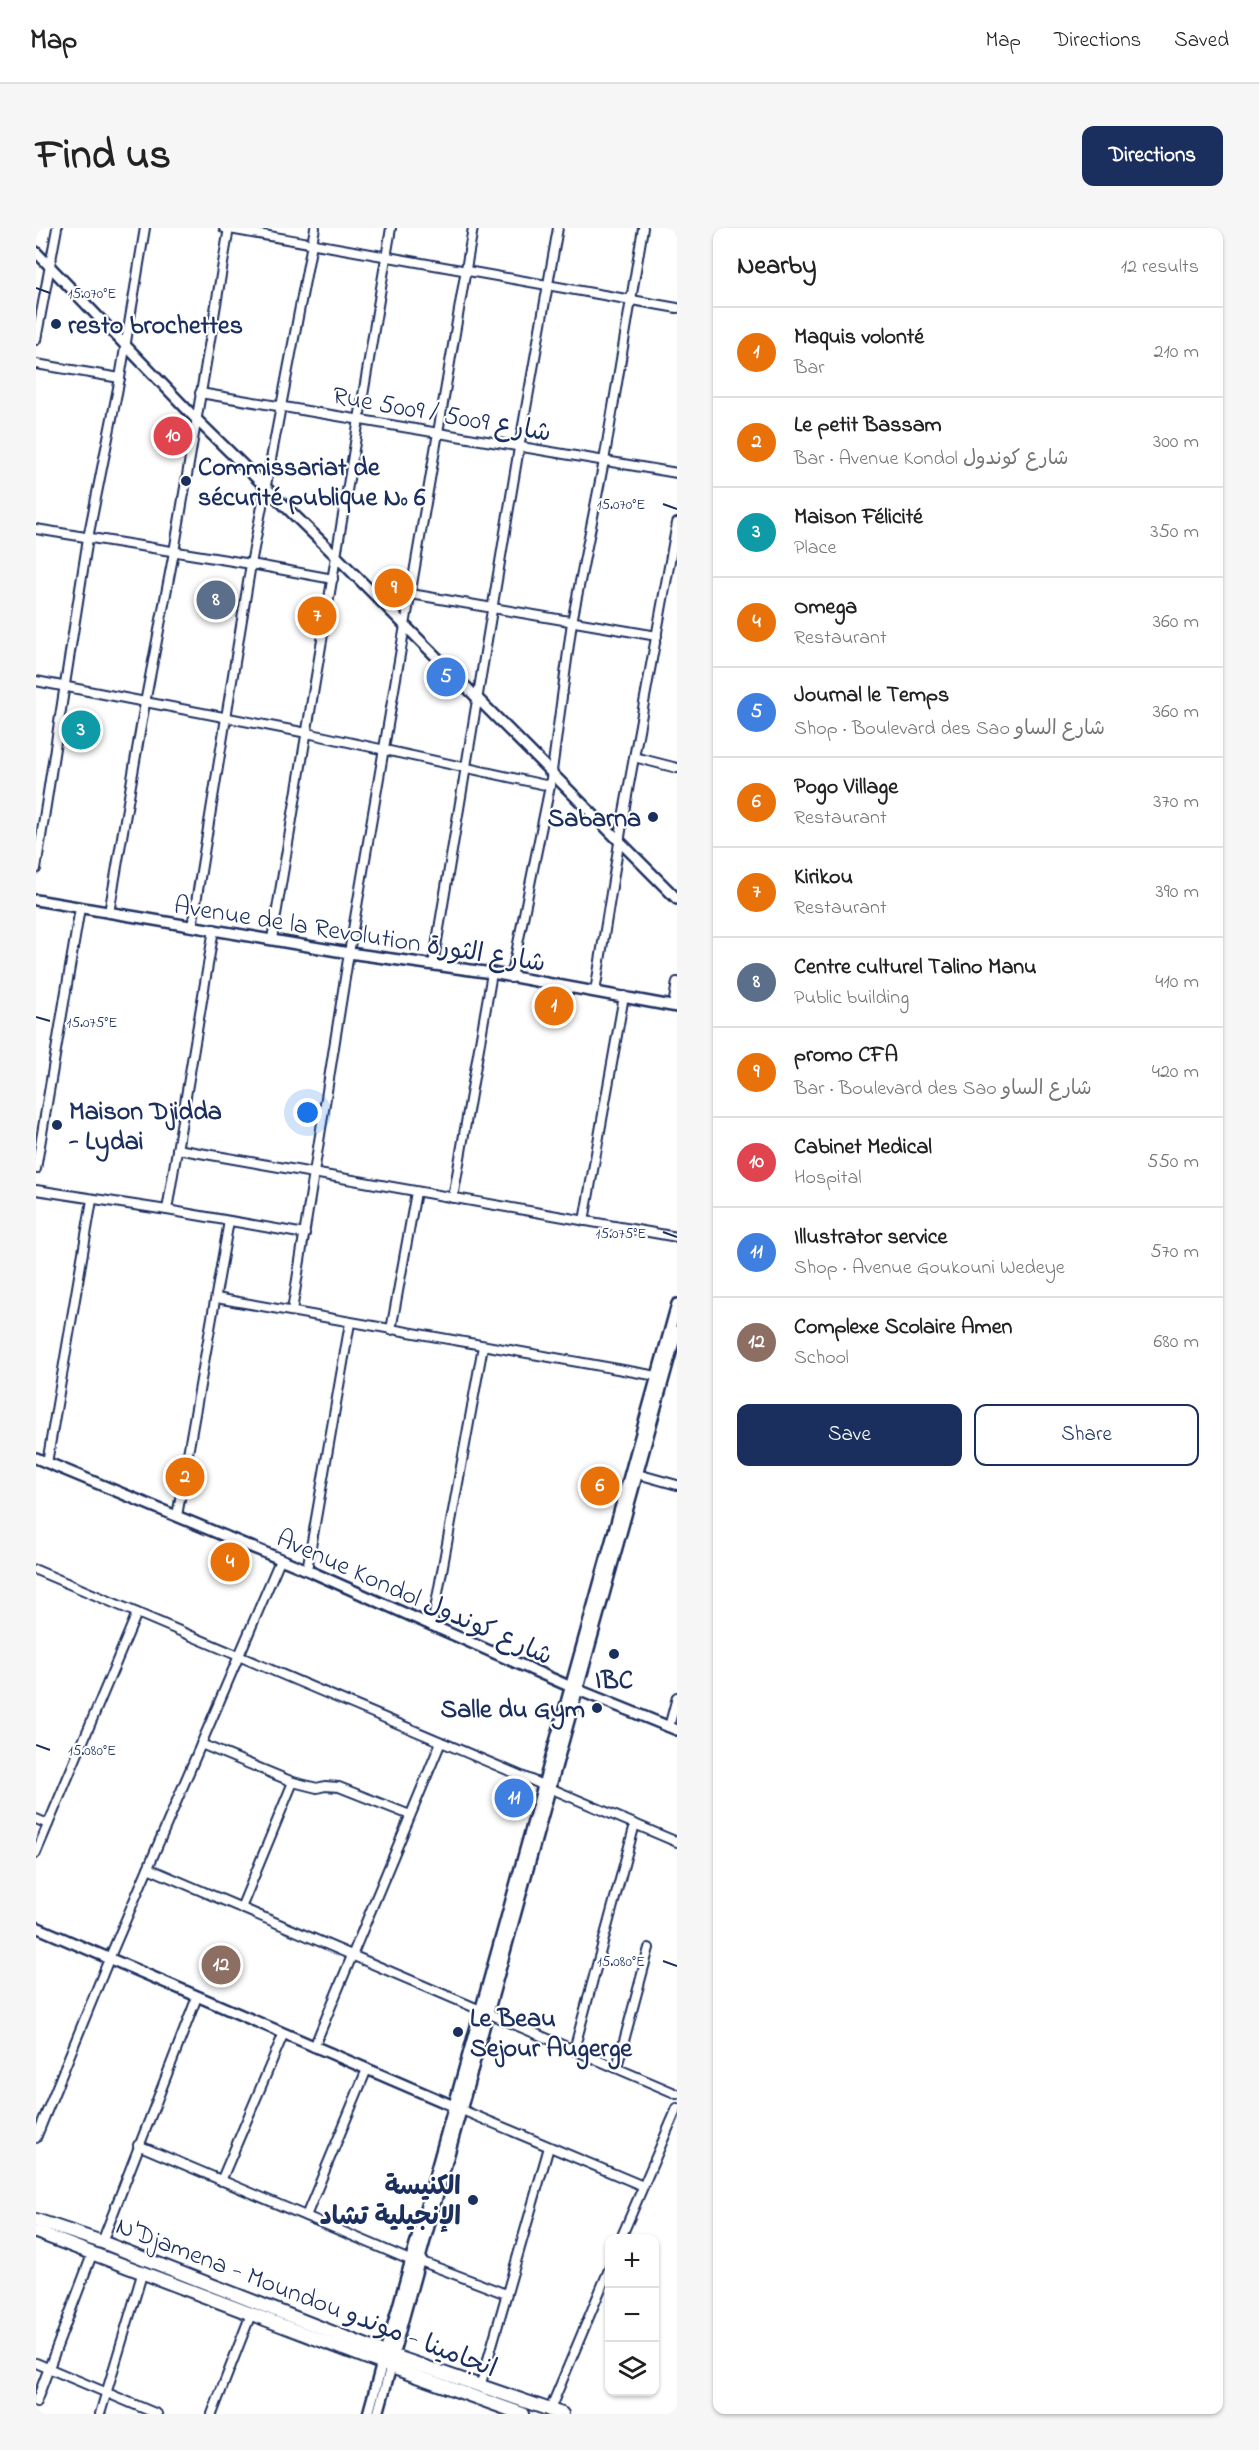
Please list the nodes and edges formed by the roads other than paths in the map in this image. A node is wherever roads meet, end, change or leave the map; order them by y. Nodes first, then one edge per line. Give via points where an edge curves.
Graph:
1 (57, 228) edge
2 (144, 228) edge
3 (227, 228) edge
4 (315, 228) edge
5 (391, 228) edge
6 (473, 228) edge
7 (558, 228) edge
8 (643, 228) edge
9 (312, 244) junction
10 (36, 252) edge
11 (385, 258) junction
12 (49, 264) junction
13 (465, 270) junction
14 (548, 284) junction
15 (630, 301) junction
16 (677, 308) edge
17 (36, 340) edge
18 (124, 345) junction
19 (36, 364) edge
20 (120, 378) junction
21 (201, 393) junction
22 (282, 406) junction
23 (197, 420) junction
24 (358, 420) junction
25 (438, 434) junction
26 (519, 448) junction
27 (604, 461) junction
28 (677, 473) edge
29 (267, 487) junction
30 (677, 523) edge
31 (36, 529) edge
32 (88, 538) junction
33 (174, 552) junction
34 (336, 556) junction
35 (251, 564) junction
36 (333, 579) junction
37 (411, 594) junction
38 (493, 609) junction
39 (572, 622) junction
40 (406, 628) junction
41 (657, 636) junction
42 (36, 681) edge
43 (64, 687) junction
44 (477, 700) junction
45 (145, 703) junction
46 (225, 717) junction
47 (307, 733) junction
48 (384, 751) junction
49 (634, 757) junction
50 (465, 768) junction
51 (677, 768) edge
52 (552, 773) junction
53 (550, 786) junction
54 (620, 842) junction
55 (36, 868) edge
56 (677, 899) edge
57 (36, 900) edge
58 (81, 908) junction
59 (109, 913) junction
60 (192, 927) junction
61 (214, 929) junction
62 (272, 939) junction
63 (349, 953) junction
64 (433, 965) junction
65 (492, 973) junction
66 (511, 978) junction
67 (677, 982) edge
68 (595, 992) junction
69 (624, 996) junction
70 (675, 1006) edge
71 (177, 1149) junction
72 (36, 1169) edge
73 (315, 1173) junction
74 (36, 1190) edge
75 (416, 1192) junction
76 (453, 1198) junction
77 (92, 1200) junction
78 (167, 1210) junction
79 (229, 1221) junction
80 (584, 1221) junction
81 (305, 1234) junction
82 (677, 1237) edge
83 (216, 1298) junction
84 (677, 1304) edge
85 (292, 1311) junction
86 (350, 1323) junction
87 (391, 1330) junction
88 (677, 1331) edge
89 (483, 1346) junction
90 (657, 1377) junction
91 (36, 1458) edge
92 (47, 1463) junction
93 (634, 1473) junction
94 (677, 1485) edge
95 (177, 1516) junction
96 (280, 1560) junction
97 (36, 1570) edge
98 (306, 1570) junction
99 (137, 1614) junction
100 (432, 1626) junction
101 (239, 1657) junction
102 (574, 1688) junction
103 (677, 1697) edge
104 (673, 1729) edge
105 (441, 1742) junction
106 (201, 1744) junction
107 (293, 1782) junction
108 (547, 1787) junction
109 (410, 1815) junction
110 (36, 1819) edge
111 (48, 1824) junction
112 (635, 1824) junction
113 (677, 1842) edge
114 (36, 1853) edge
115 (148, 1868) junction
116 (241, 1908) junction
117 (36, 1928) edge
118 (649, 1948) dead end
119 (351, 1955) junction
120 (109, 1959) junction
121 (197, 1997) junction
122 (485, 2012) junction
123 (283, 2035) junction
124 (314, 2047) junction
125 (574, 2050) junction
126 (617, 2067) junction
127 (367, 2069) junction
128 (677, 2094) edge
129 (458, 2108) junction
130 (677, 2108) edge
131 (37, 2135) edge
132 (138, 2145) junction
133 (549, 2147) junction
134 (221, 2181) junction
135 (643, 2186) junction
136 (306, 2216) junction
137 (36, 2220) edge
138 (36, 2232) edge
139 (623, 2234) edge
140 (102, 2242) junction
141 (93, 2252) junction
142 (416, 2261) junction
143 (143, 2271) junction
144 (605, 2277) edge
145 (506, 2294) junction
146 (251, 2314) junction
147 (388, 2360) junction
148 (36, 2363) edge
149 (48, 2368) junction
150 (480, 2387) junction
151 (106, 2392) junction
152 (36, 2402) edge
153 (549, 2412) edge
154 (100, 2414) edge
155 (158, 2414) edge
156 (212, 2414) edge
157 (368, 2414) edge
158 (378, 2414) edge
159 (522, 2414) edge
160 (562, 2414) edge

1 - 12 street
2 - 18 street
3 - 9 street
3 - 21 street
4 - 9 street
5 - 11 street
6 - 13 street
7 - 14 street
8 - 15 street
9 - 11 street
9 - 22 street
10 - 12 street
11 - 13 street
11 - 24 street
12 - 17 street
12 - 18 street
13 - 14 street
13 - 25 street
14 - 15 street
14 - 26 street
15 - 16 street
15 - 27 street
18 - 20 street
18 - 23 street
19 - 20 street
20 - 32 street
21 - 22 street, Rue 5009 / شارع 5009
21 - 23 street
22 - 24 street, Rue 5009 / شارع 5009
22 - 29 street
23 - 29 street
23 - 33 street
24 - 25 street, Rue 5009 / شارع 5009
24 - 34 street
25 - 26 street, Rue 5009 / شارع 5009
25 - 37 street
26 - 27 street, Rue 5009 / شارع 5009
26 - 38 street
27 - 28 street, Rue 5009 / شارع 5009
27 - 39 street
29 - 34 street
29 - 35 street
30 - 41 street
31 - 32 street
32 - 33 street
32 - 43 street
33 - 35 street
33 - 45 street
34 - 36 street
34 - 40 street
35 - 36 street
35 - 46 street
36 - 47 street
37 - 38 street
37 - 40 street
38 - 39 street
38 - 44 street
39 - 41 street
39 - 52 street
40 - 44 street
40 - 48 street
41 - 49 street
42 - 43 street
43 - 45 street
43 - 55 street
44 - 50 street
44 - 52 street
45 - 46 street
45 - 59 street
46 - 47 street
46 - 60 street
47 - 48 street
47 - 62 street
48 - 50 street
48 - 63 street
49 - 51 street
49 - 54 street
50 - 53 street
50 - 64 street
52 - 53 street
52 - 54 street
53 - 66 street
54 - 56 street
54 - 68 street
57 - 58 street, Avenue de la Revolution شارع الثورة
58 - 59 street, Avenue de la Revolution شارع الثورة
58 - 72 street
59 - 60 street, Avenue de la Revolution شارع الثورة
60 - 61 street, Avenue de la Revolution شارع الثورة
61 - 62 street, Avenue de la Revolution شارع الثورة
61 - 71 street
62 - 63 street, Avenue de la Revolution شارع الثورة
63 - 64 street, Avenue de la Revolution شارع الثورة
63 - 73 street
64 - 65 street, Avenue de la Revolution شارع الثورة
65 - 66 street, Avenue de la Revolution شارع الثورة
65 - 76 street
66 - 68 street, Avenue de la Revolution شارع الثورة
67 - 70 street
68 - 69 street, Avenue de la Revolution شارع الثورة
69 - 70 street, Avenue de la Revolution شارع الثورة
69 - 80 street
71 - 73 street
71 - 78 street
73 - 75 street
73 - 81 street
74 - 77 street
75 - 76 street
75 - 87 street
76 - 80 street
77 - 78 street
77 - 92 street
78 - 79 street
79 - 81 street
79 - 83 street
80 - 82 street
81 - 85 street
83 - 85 street
83 - 95 street
84 - 90 street
85 - 86 street
86 - 87 street
86 - 98 street
87 - 89 street
88 - 93 street
89 - 90 street
89 - 100 street
90 - 93 street
91 - 92 street, Avenue Kondol شارع كوندول
92 - 95 street, Avenue Kondol شارع كوندول
93 - 94 street
93 - 102 street
95 - 96 street, Avenue Kondol شارع كوندول
96 - 98 street, Avenue Kondol شارع كوندول
96 - 101 street
97 - 99 street
98 - 100 street, Avenue Kondol شارع كوندول
99 - 101 street
99 - 111 street
100 - 102 street, Avenue Kondol شارع كوندول
101 - 105 street
101 - 106 street
102 - 104 street, Avenue Kondol شارع كوندول
102 - 108 street
103 - 104 street
105 - 108 street
105 - 109 street
106 - 107 street
106 - 115 street
107 - 109 street via 317,1788 339,1787
107 - 116 street
108 - 112 street
108 - 122 street
109 - 119 street
110 - 111 street
111 - 114 street
112 - 113 street
112 - 125 street
115 - 116 street
115 - 120 street
116 - 119 street
117 - 120 street
118 - 126 street
119 - 122 street
119 - 124 street
120 - 121 street
120 - 131 street
121 - 123 street
121 - 132 street
122 - 125 street
122 - 129 street
123 - 124 street
123 - 134 street
124 - 127 street
125 - 126 street
126 - 128 street
127 - 129 street
127 - 136 street
129 - 133 street
129 - 142 street
130 - 135 street
132 - 134 street
132 - 140 street
133 - 135 street
133 - 145 street
134 - 136 street
135 - 139 street
136 - 142 street
137 - 140 main road, N'Djamena - Moundou انجامينا - موندو
138 - 141 main road, N'Djamena - Moundou انجامينا - موندو
140 - 147 main road, N'Djamena - Moundou انجامينا - موندو
141 - 143 main road, N'Djamena - Moundou انجامينا - موندو
141 - 149 street
142 - 145 street
142 - 147 street
143 - 146 main road, N'Djamena - Moundou انجامينا - موندو
143 - 151 street
144 - 153 street
145 - 150 street
146 - 147 main road, N'Djamena - Moundou انجامينا - موندو
146 - 156 street
147 - 150 main road, N'Djamena - Moundou انجامينا - موندو
147 - 157 street
147 - 158 street
147 - 159 main road
148 - 149 street
149 - 151 street
149 - 152 street
150 - 153 main road, N'Djamena - Moundou انجامينا - موندو
151 - 154 street
151 - 155 street
153 - 160 main road, N'Djamena - Moundou انجامينا - موندو

